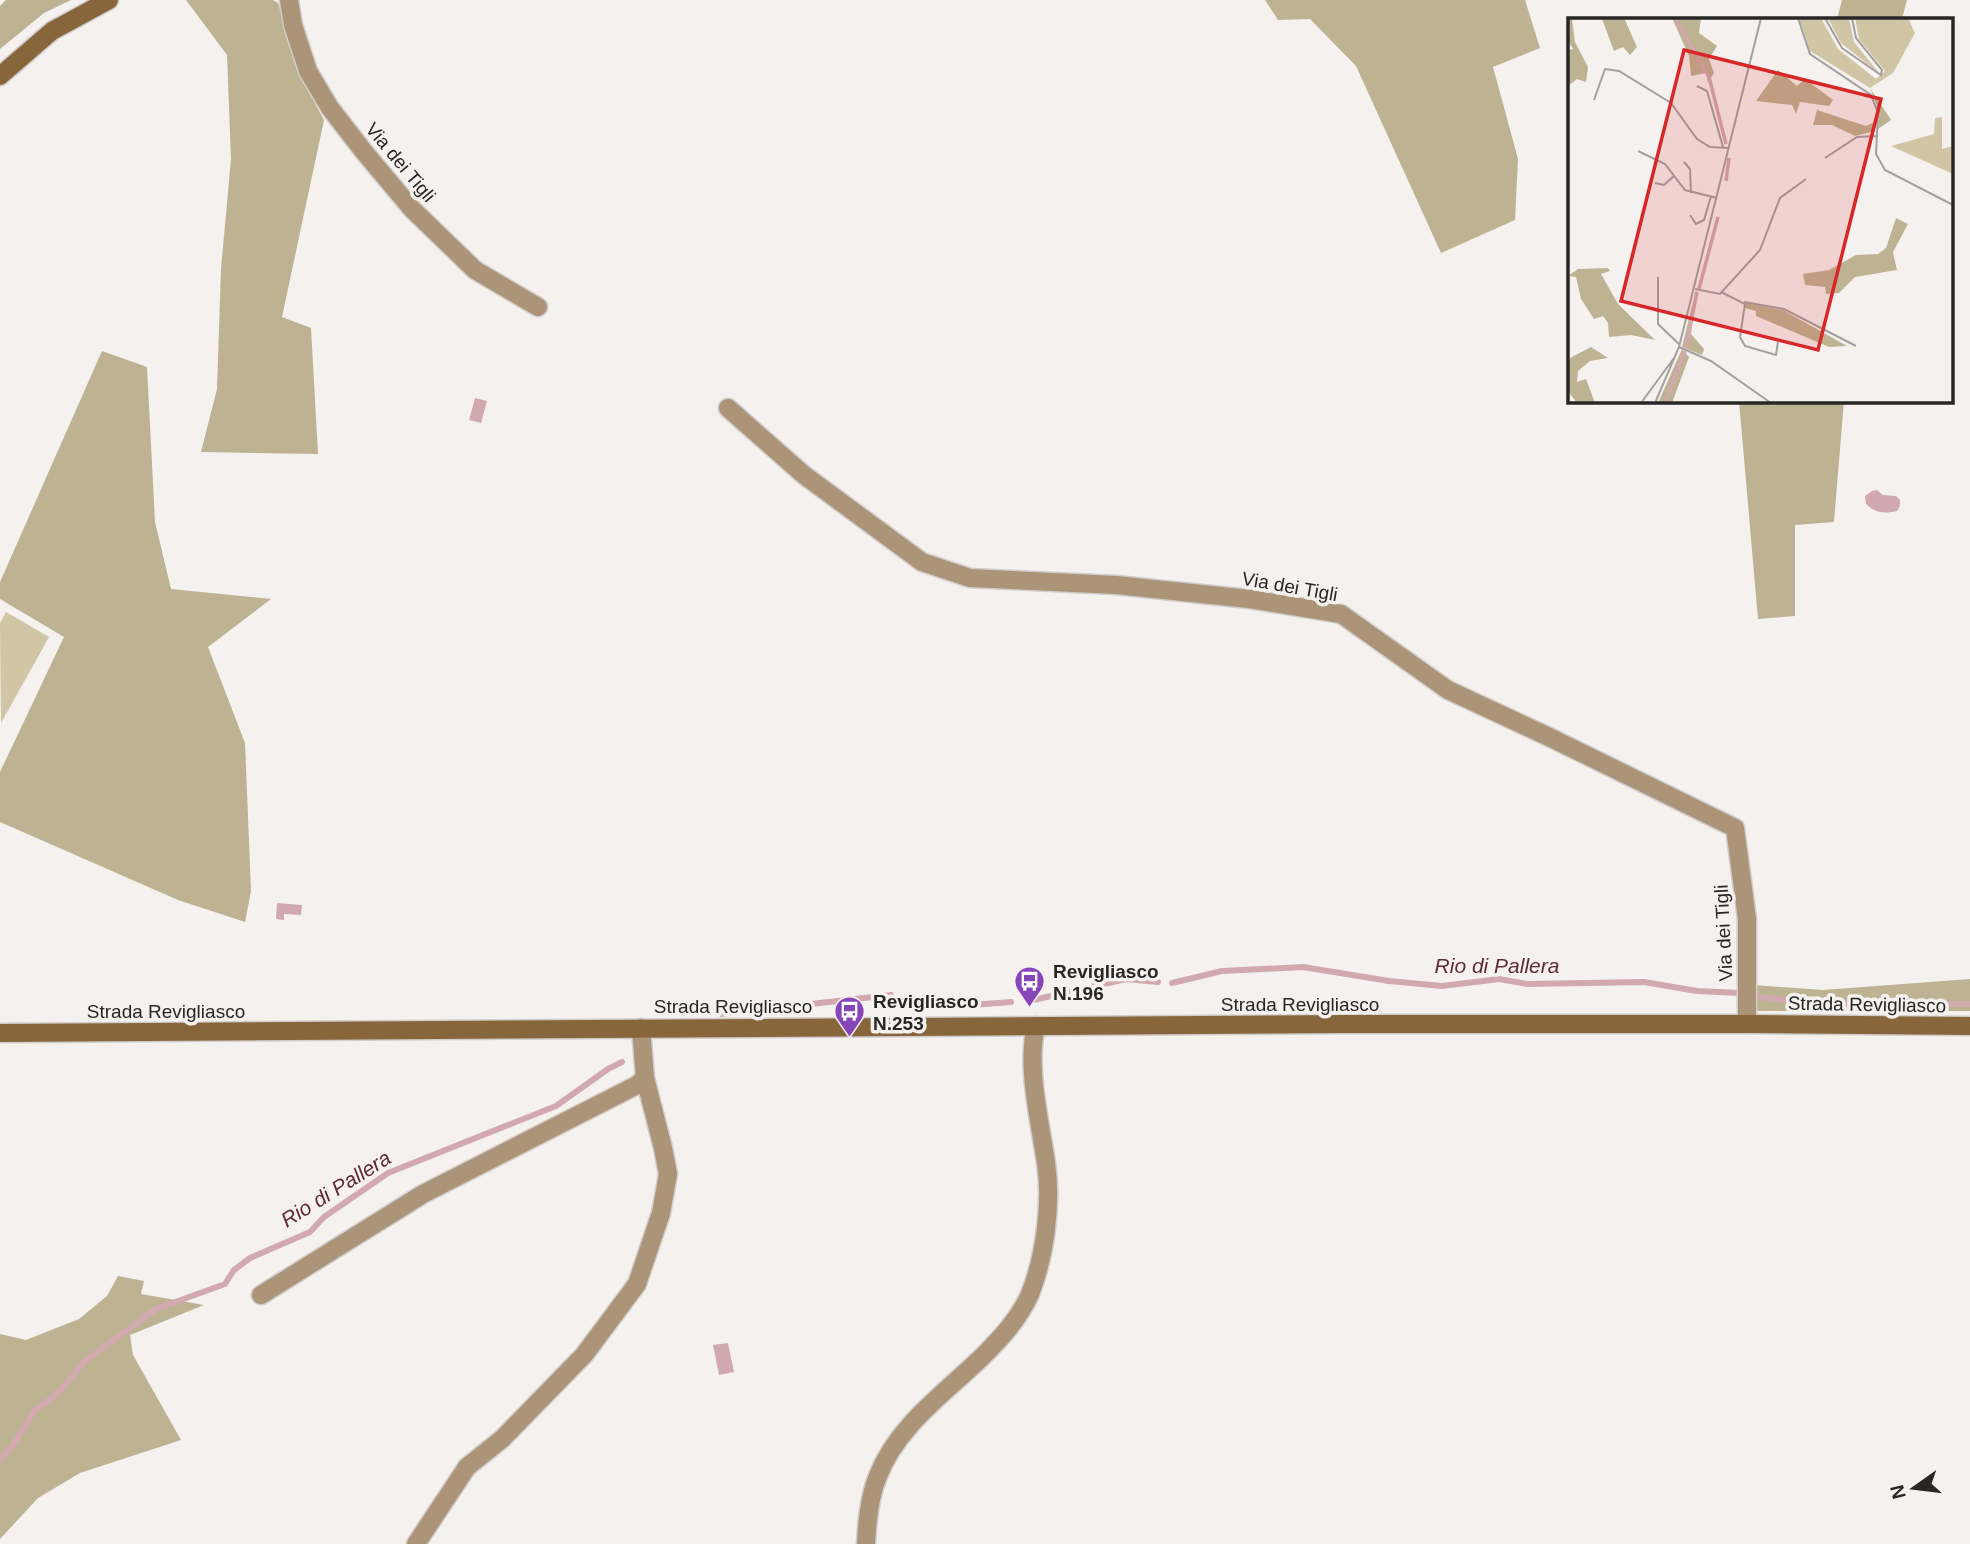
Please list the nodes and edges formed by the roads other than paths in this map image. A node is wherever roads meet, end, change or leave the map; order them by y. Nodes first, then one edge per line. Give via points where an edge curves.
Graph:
1 (109, 0) edge
2 (289, 0) edge
3 (0, 76) edge
4 (538, 307) dead end
5 (728, 408) dead end
6 (1747, 1024) junction
7 (1036, 1026) junction
8 (1970, 1026) edge
9 (640, 1028) junction
10 (0, 1033) edge
11 (645, 1078) junction
12 (261, 1295) dead end
13 (416, 1544) edge
14 (866, 1544) edge

1 - 3 street via 52,31
2 - 4 street, Via dei Tigli via 308,71 365,153 412,209 475,270
5 - 6 street, Via dei Tigli via 804,475 922,562 971,578 1116,585 1341,614 1448,690 1735,828 1747,919
6 - 7 street, Strada Revigliasco
6 - 8 street, Strada Revigliasco
7 - 9 street, Strada Revigliasco
7 - 14 street via 1033,1063 1049,1188 1036,1277 1005,1334 907,1428 888,1456 872,1495
9 - 10 street, Strada Revigliasco
9 - 11 street
11 - 12 street via 423,1194
11 - 13 street via 668,1174 662,1213 637,1284 584,1355 502,1439 467,1467

